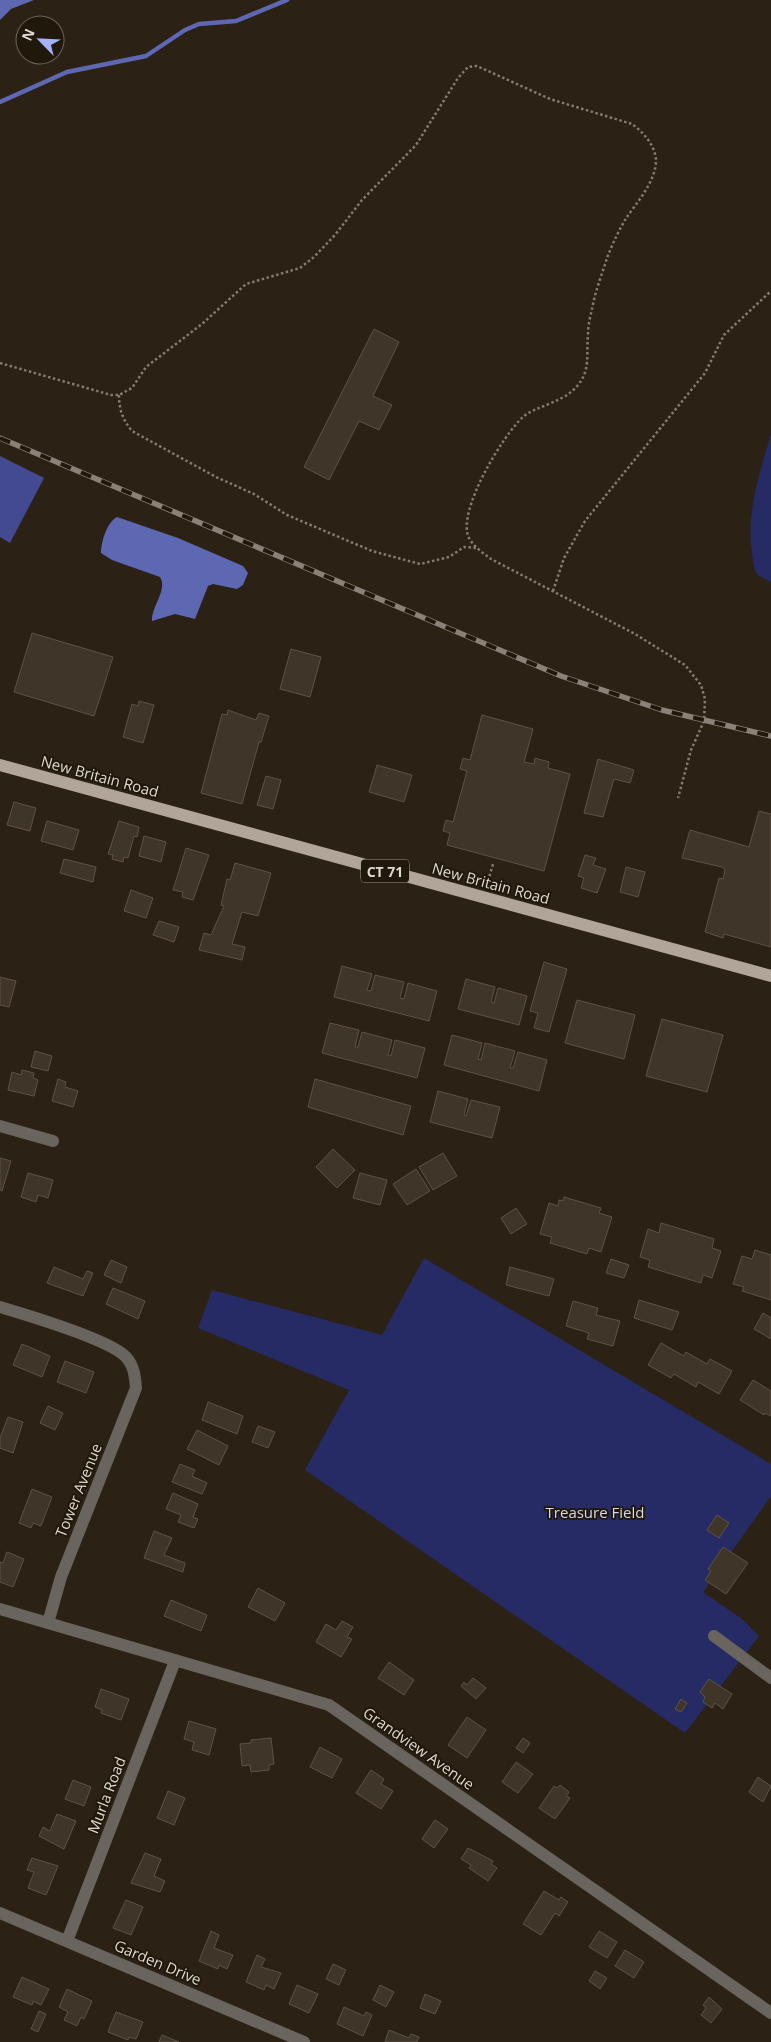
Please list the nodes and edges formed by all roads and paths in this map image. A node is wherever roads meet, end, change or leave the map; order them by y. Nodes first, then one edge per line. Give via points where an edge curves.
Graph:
1 (771, 291) edge
2 (0, 362) edge
3 (119, 395) junction
4 (477, 548) junction
5 (554, 591) junction
6 (0, 765) edge
7 (678, 798) dead end
8 (493, 864) dead end
9 (488, 881) dead end
10 (771, 976) edge
11 (0, 1126) edge
12 (54, 1141) dead end
13 (0, 1307) edge
14 (0, 1610) edge
15 (48, 1623) junction
16 (714, 1636) dead end
17 (175, 1661) junction
18 (771, 1678) edge
19 (0, 1913) edge
20 (67, 1941) junction
21 (771, 2013) edge
22 (304, 2042) edge

1 - 5 path via 724,335 704,373 585,522 564,558
2 - 3 path
3 - 4 path via 124,421 132,431 254,494 287,515 372,551 420,564 449,557 464,547
3 - 4 path via 132,388 146,367 202,324 246,284 300,268 314,257 336,235 362,200 416,145 468,67 477,66 550,99 632,124 643,132 656,160 652,177 624,222 607,259 592,306 586,372 577,386 565,395 523,416 504,441 475,492 468,516 468,536
4 - 5 path via 491,559
5 - 7 path via 685,665 702,684 704,721 691,750
6 - 10 main road, New Britain Road / CT 71
8 - 9 path
11 - 12 street
13 - 15 street, Tower Avenue via 105,1344 125,1356 134,1370 136,1388 61,1577
14 - 15 street, Grandview Avenue
15 - 17 street, Grandview Avenue
16 - 18 street
17 - 20 street, Murla Road
17 - 21 street, Grandview Avenue via 329,1705
19 - 20 street, Garden Drive
20 - 22 street, Garden Drive

